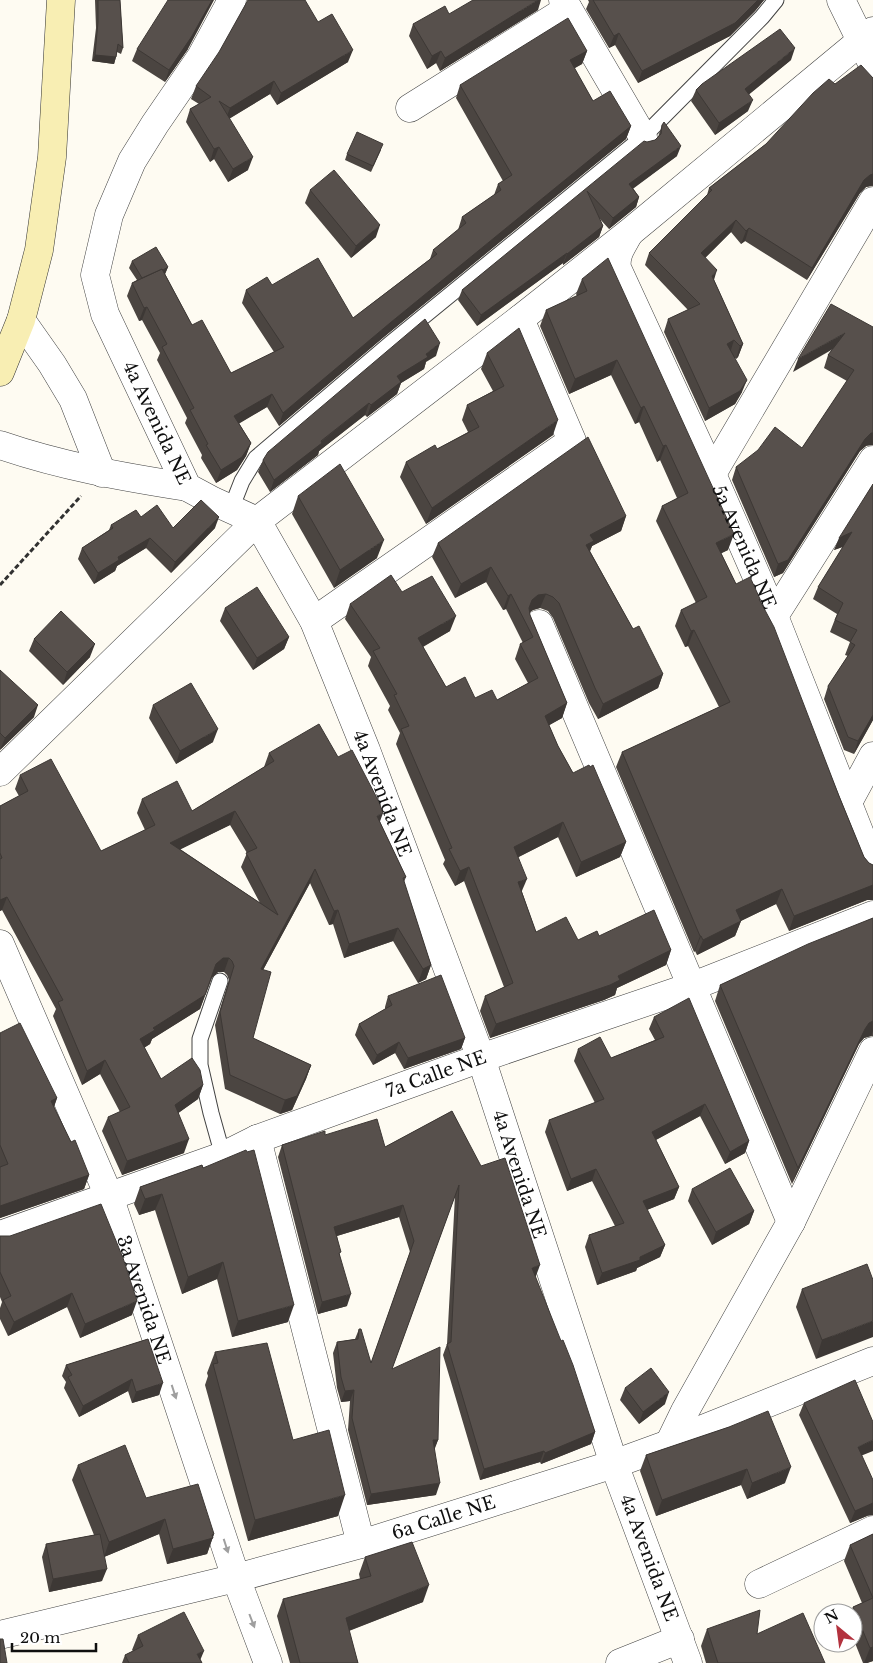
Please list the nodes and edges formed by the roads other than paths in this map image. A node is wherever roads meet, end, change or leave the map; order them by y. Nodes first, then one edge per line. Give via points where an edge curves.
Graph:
1 (61, 0) edge
2 (232, 0) edge
3 (776, 0) edge
4 (840, 0) edge
5 (566, 4) edge
6 (866, 36) edge
7 (873, 65) edge
8 (410, 108) dead end
9 (643, 137) junction
10 (873, 201) edge
11 (629, 233) junction
12 (520, 319) junction
13 (21, 320) junction
14 (0, 372) edge
15 (0, 445) edge
16 (873, 460) edge
17 (102, 473) junction
18 (712, 474) junction
19 (187, 488) junction
20 (231, 509) junction
21 (257, 521) junction
22 (774, 616) junction
23 (314, 621) junction
24 (540, 624) dead end
25 (873, 756) edge
26 (0, 772) edge
27 (847, 804) junction
28 (873, 867) edge
29 (873, 915) edge
30 (0, 944) edge
31 (220, 981) dead end
32 (692, 986) junction
33 (873, 1051) edge
34 (482, 1058) junction
35 (257, 1139) junction
36 (223, 1156) junction
37 (109, 1196) junction
38 (791, 1222) junction
39 (0, 1235) edge
40 (873, 1361) edge
41 (668, 1444) junction
42 (614, 1464) junction
43 (873, 1530) edge
44 (361, 1544) junction
45 (236, 1578) junction
46 (759, 1584) dead end
47 (0, 1634) edge
48 (684, 1651) edge
49 (268, 1663) edge
50 (620, 1663) edge

1 - 13 street via 52,157 39,250
2 - 19 street, 4a Avenida NE via 201,57 132,161 109,215 95,275 105,314
3 - 9 lane
4 - 6 street
5 - 8 street
5 - 9 street
6 - 7 street
6 - 11 street
9 - 20 lane via 256,458
10 - 18 street
11 - 12 street
11 - 18 street, 5a Avenida NE via 618,253 617,268
12 - 21 street
12 - 23 street via 572,441
13 - 14 street
13 - 17 street via 73,399
15 - 17 street via 34,457
16 - 22 street
17 - 19 street
18 - 22 street, 5a Avenida NE
19 - 20 street, 4a Avenida NE
20 - 21 street, 4a Avenida NE
21 - 23 street, 4a Avenida NE
21 - 26 street
22 - 27 street, 5a Avenida NE
23 - 34 street, 4a Avenida NE
24 - 32 street
25 - 27 street
27 - 28 street, 5a Avenida NE
29 - 32 street, 7a Calle NE
30 - 37 street, 3a Avenida NE
31 - 36 lane via 200,1039 200,1048 202,1075
32 - 34 street, 7a Calle NE
32 - 38 street
33 - 38 street
34 - 35 street, 7a Calle NE
34 - 42 street, 4a Avenida NE
35 - 36 street, 7a Calle NE
35 - 44 street
36 - 37 street, 7a Calle NE
37 - 39 street, 7a Calle NE
37 -> 45 street, 3a Avenida NE
38 - 41 street
40 - 41 street, 6a Calle NE
41 - 42 street, 6a Calle NE
42 - 44 street, 6a Calle NE
42 - 48 street, 4a Avenida NE
43 - 46 street
44 - 45 street, 6a Calle NE
45 - 47 street, 6a Calle NE
45 -> 49 street, 3a Avenida NE
48 - 50 street

